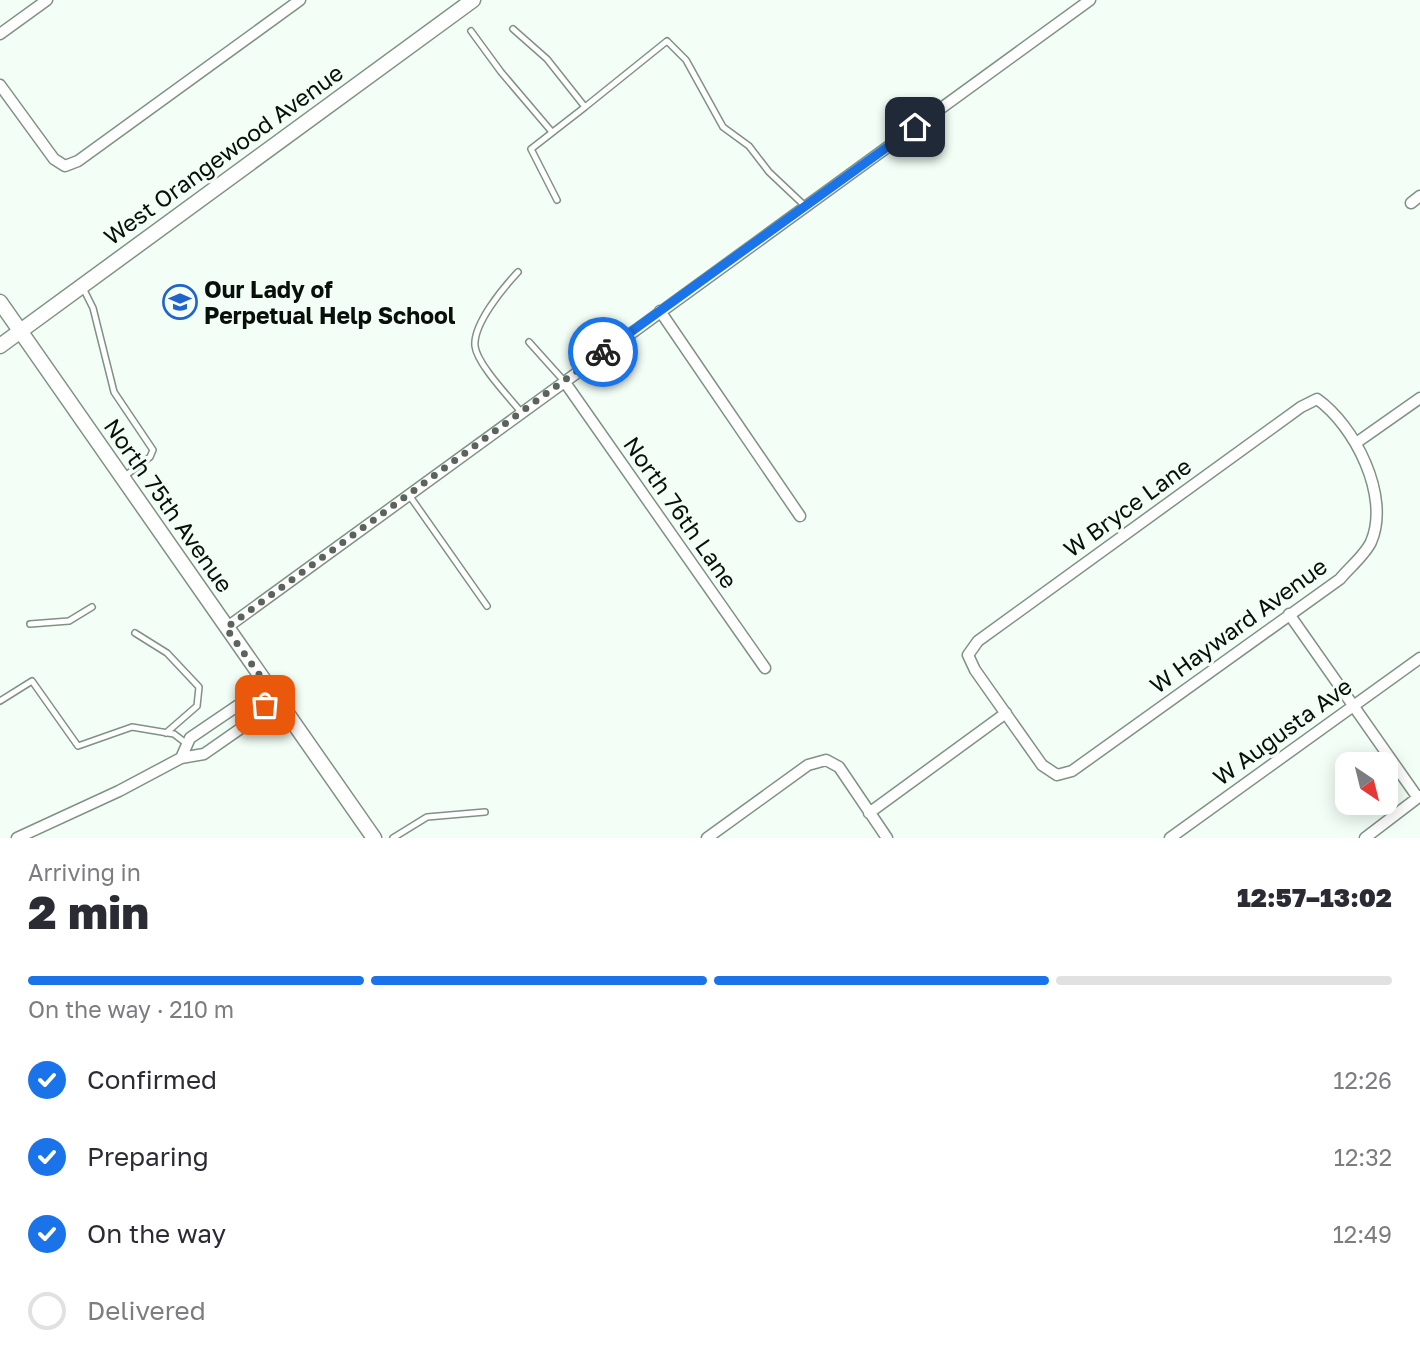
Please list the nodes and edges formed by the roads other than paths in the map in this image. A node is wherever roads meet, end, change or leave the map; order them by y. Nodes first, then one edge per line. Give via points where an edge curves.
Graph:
1 (47, 0) edge
2 (300, 0) edge
3 (473, 0) edge
4 (1090, 0) edge
5 (513, 29) dead end
6 (471, 31) dead end
7 (0, 34) edge
8 (0, 85) edge
9 (585, 107) junction
10 (552, 132) junction
11 (557, 200) dead end
12 (805, 206) junction
13 (518, 272) dead end
14 (83, 286) junction
15 (0, 302) edge
16 (660, 311) junction
17 (21, 331) junction
18 (529, 342) dead end
19 (0, 346) edge
20 (564, 381) junction
21 (1420, 398) edge
22 (1317, 399) joint
23 (521, 412) junction
24 (1356, 443) junction
25 (123, 478) junction
26 (409, 495) junction
27 (800, 516) dead end
28 (487, 606) dead end
29 (92, 607) dead end
30 (1289, 614) junction
31 (30, 624) dead end
32 (226, 628) junction
33 (135, 633) dead end
34 (1420, 658) edge
35 (765, 668) dead end
36 (273, 694) junction
37 (0, 701) edge
38 (1354, 705) junction
39 (1006, 713) junction
40 (166, 733) junction
41 (187, 744) junction
42 (181, 758) junction
43 (1419, 797) edge
44 (485, 812) dead end
45 (869, 813) junction
46 (17, 838) edge
47 (374, 838) edge
48 (393, 838) edge
49 (708, 838) edge
50 (887, 838) edge
51 (1170, 838) edge
52 (1365, 838) edge

1 - 7 street
2 - 8 street via 65,166 54,159
3 - 14 main road, West Orangewood Avenue
4 - 12 street
5 - 9 lane via 547,59
6 - 10 lane
9 - 10 lane
9 - 12 lane via 667,41 686,60 723,127 749,146
10 - 11 lane via 531,149
12 - 16 street
13 - 23 lane via 498,294 475,345 482,362
14 - 17 main road, West Orangewood Avenue
14 - 25 lane via 114,392 153,450
15 - 17 main road, North 75th Avenue
16 - 20 street
16 - 27 street
17 - 19 main road, West Orangewood Avenue
17 - 25 main road, North 75th Avenue
18 - 20 lane
20 - 23 street
20 - 35 street, North 76th Lane
21 - 24 street
22 - 24 street, W Hayward Avenue
22 - 39 street, W Bryce Lane via 978,641 968,655
23 - 26 street
24 - 30 street, W Hayward Avenue via 1373,482 1376,515 1371,542 1340,579
25 - 32 main road, North 75th Avenue
26 - 28 lane
26 - 32 street
29 - 31 lane via 69,621
30 - 38 street
30 - 39 street, W Hayward Avenue via 1072,771 1057,775 1042,765
32 - 36 main road, North 75th Avenue
33 - 40 lane via 167,653 199,687 197,706
34 - 38 street, W Augusta Ave
36 - 41 street via 246,700
36 - 42 street via 252,722 204,754
36 - 47 main road, North 75th Avenue
37 - 40 lane via 32,681 78,746 132,727
38 - 43 street
38 - 51 street, W Augusta Ave
39 - 45 street
40 - 41 lane
41 - 42 street
42 - 46 street
43 - 52 street
44 - 48 lane via 427,817
45 - 49 street via 839,768 826,760 808,765
45 - 50 street

